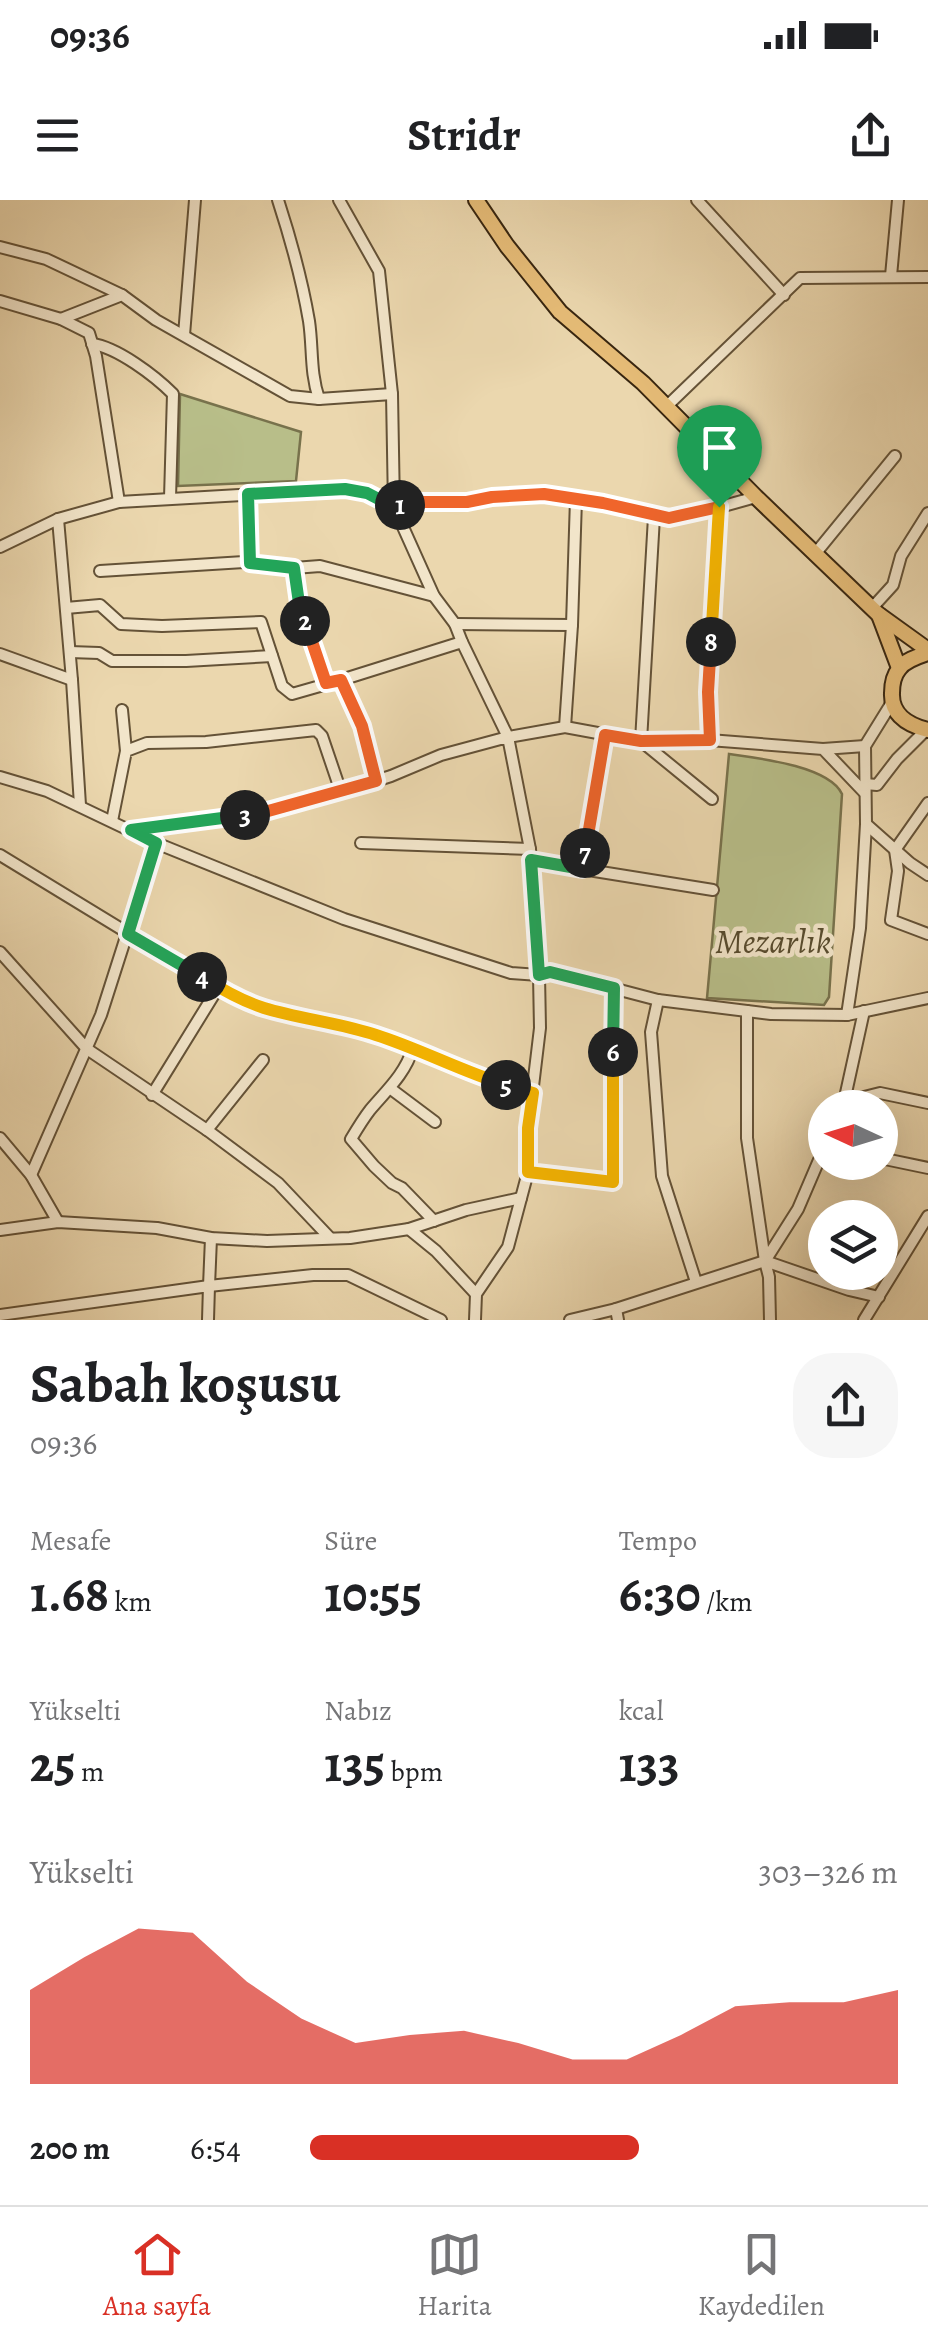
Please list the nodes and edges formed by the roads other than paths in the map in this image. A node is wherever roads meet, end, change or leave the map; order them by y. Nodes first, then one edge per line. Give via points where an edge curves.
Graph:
1 (195, 200) edge
2 (278, 200) edge
3 (338, 200) edge
4 (476, 200) edge
5 (697, 200) edge
6 (898, 200) edge
7 (0, 247) edge
8 (891, 276) junction
9 (928, 277) edge
10 (122, 294) junction
11 (784, 294) junction
12 (0, 301) edge
13 (61, 319) junction
14 (184, 335) junction
15 (92, 344) junction
16 (392, 394) junction
17 (319, 399) junction
18 (667, 406) junction
19 (895, 456) dead end
20 (248, 494) junction
21 (756, 497) junction
22 (170, 498) junction
23 (576, 499) junction
24 (120, 502) junction
25 (394, 507) junction
26 (719, 507) junction
27 (928, 514) edge
28 (654, 517) junction
29 (58, 518) junction
30 (0, 547) edge
31 (816, 554) junction
32 (250, 563) junction
33 (294, 568) junction
34 (100, 570) dead end
35 (434, 596) junction
36 (66, 608) junction
37 (875, 611) junction
38 (455, 624) junction
39 (572, 625) junction
40 (462, 642) junction
41 (928, 651) edge
42 (70, 652) junction
43 (0, 654) edge
44 (272, 656) junction
45 (899, 668) junction
46 (72, 680) junction
47 (341, 680) junction
48 (326, 683) junction
49 (892, 704) junction
50 (122, 710) dead end
51 (565, 728) junction
52 (927, 730) edge
53 (605, 735) junction
54 (508, 737) junction
55 (710, 740) junction
56 (641, 741) junction
57 (864, 746) junction
58 (823, 749) junction
59 (126, 751) junction
60 (0, 777) edge
61 (376, 781) junction
62 (865, 788) junction
63 (341, 792) junction
64 (712, 800) dead end
65 (928, 803) edge
66 (80, 806) junction
67 (112, 821) junction
68 (866, 824) junction
69 (131, 830) junction
70 (362, 842) dead end
71 (156, 843) junction
72 (895, 850) junction
73 (530, 854) junction
74 (0, 855) edge
75 (582, 869) junction
76 (928, 875) edge
77 (713, 890) dead end
78 (128, 934) junction
79 (928, 934) edge
80 (0, 952) edge
81 (539, 975) junction
82 (218, 988) junction
83 (614, 988) junction
84 (928, 998) edge
85 (658, 1000) junction
86 (747, 1011) junction
87 (864, 1011) junction
88 (847, 1015) junction
89 (413, 1048) junction
90 (87, 1049) junction
91 (262, 1060) dead end
92 (391, 1089) junction
93 (847, 1090) edge
94 (533, 1093) junction
95 (152, 1095) junction
96 (898, 1096) edge
97 (928, 1102) edge
98 (435, 1122) dead end
99 (207, 1130) junction
100 (0, 1138) edge
101 (898, 1162) edge
102 (928, 1168) edge
103 (528, 1172) junction
104 (31, 1175) junction
105 (810, 1180) edge
106 (522, 1198) junction
107 (928, 1216) edge
108 (434, 1221) junction
109 (58, 1222) junction
110 (409, 1229) junction
111 (0, 1230) edge
112 (211, 1238) junction
113 (330, 1238) junction
114 (765, 1261) junction
115 (696, 1282) junction
116 (209, 1286) junction
117 (476, 1294) junction
118 (879, 1297) junction
119 (617, 1314) edge
120 (0, 1315) edge
121 (208, 1320) edge
122 (441, 1320) edge
123 (475, 1320) edge
124 (570, 1320) edge
125 (770, 1320) edge
126 (864, 1320) edge

1 - 14 street
2 - 17 street via 310,325
3 - 16 street via 379,271
4 - 18 main road via 560,312
5 - 11 street
6 - 8 street
7 - 10 street via 46,259
8 - 9 street
8 - 11 street via 800,278
10 - 13 street
10 - 14 street
11 - 18 street
12 - 13 street
13 - 15 street via 89,333
14 - 17 street via 290,396
15 - 22 street via 106,346 173,394
15 - 24 street
16 - 17 street
16 - 25 street
18 - 21 main road
19 - 31 street
20 - 22 street
20 - 25 street via 345,489
20 - 32 street
21 - 26 street
21 - 31 main road
22 - 24 street
23 - 25 street via 519,494
23 - 28 street
23 - 39 street
24 - 29 street
25 - 35 street
26 - 28 street
26 - 55 street
27 - 37 street
28 - 56 street
29 - 30 street
29 - 36 street
31 - 37 main road
32 - 33 street
32 - 34 street
33 - 35 street via 320,566
33 - 48 street
35 - 38 street
36 - 42 street
36 - 44 street via 100,605 121,624 261,622
37 - 41 main road
37 - 45 main road
38 - 39 street
38 - 40 street
39 - 51 street
40 - 47 street
40 - 54 street
41 - 45 main road
42 - 44 street via 112,661
42 - 46 street
43 - 46 street
44 - 48 street via 282,686 292,694
45 - 49 main road
46 - 66 street
47 - 48 street
47 - 61 street
49 - 52 main road via 898,715
49 - 57 street
50 - 59 street
51 - 53 street
51 - 54 street
52 - 62 street via 877,785
53 - 56 street
53 - 75 street
54 - 61 street
54 - 73 street
55 - 56 street
55 - 58 street
56 - 64 street
57 - 58 street
57 - 62 street
58 - 62 street
59 - 63 street via 147,743 316,730
59 - 67 street
60 - 66 street
61 - 63 street
62 - 68 street
63 - 69 street via 261,813
65 - 72 street
66 - 67 street
67 - 69 street
68 - 72 street
68 - 88 street
69 - 71 street
70 - 73 street
71 - 78 street
71 - 81 street via 344,919 511,973
72 - 76 street
72 - 79 street via 891,920
73 - 75 street
73 - 81 street
74 - 78 street
75 - 77 street
78 - 82 street
78 - 90 street
80 - 90 street
81 - 83 street
81 - 94 street
82 - 89 street via 262,1008
82 - 95 street
83 - 85 street
83 - 103 street via 613,1182
84 - 87 street
85 - 86 street
85 - 115 street via 651,1032 662,1176
86 - 88 street
86 - 114 street via 746,1138
87 - 88 street
87 - 93 street
89 - 92 street
89 - 94 street
90 - 95 street
90 - 104 street
91 - 99 street
92 - 98 street
92 - 108 street via 351,1139
94 - 103 street
95 - 99 street
96 - 97 street
99 - 113 street via 278,1182
100 - 104 street
101 - 102 street
103 - 106 street
104 - 109 street
105 - 114 street
106 - 108 street
106 - 117 street via 508,1247
107 - 118 street
108 - 110 street
109 - 111 street
109 - 112 street
110 - 113 street
110 - 117 street
112 - 113 street
112 - 116 street
114 - 115 street
114 - 118 street
114 - 125 street
115 - 119 street
116 - 120 street
116 - 121 street
116 - 122 street via 348,1275
117 - 123 street
118 - 126 street
119 - 124 street

